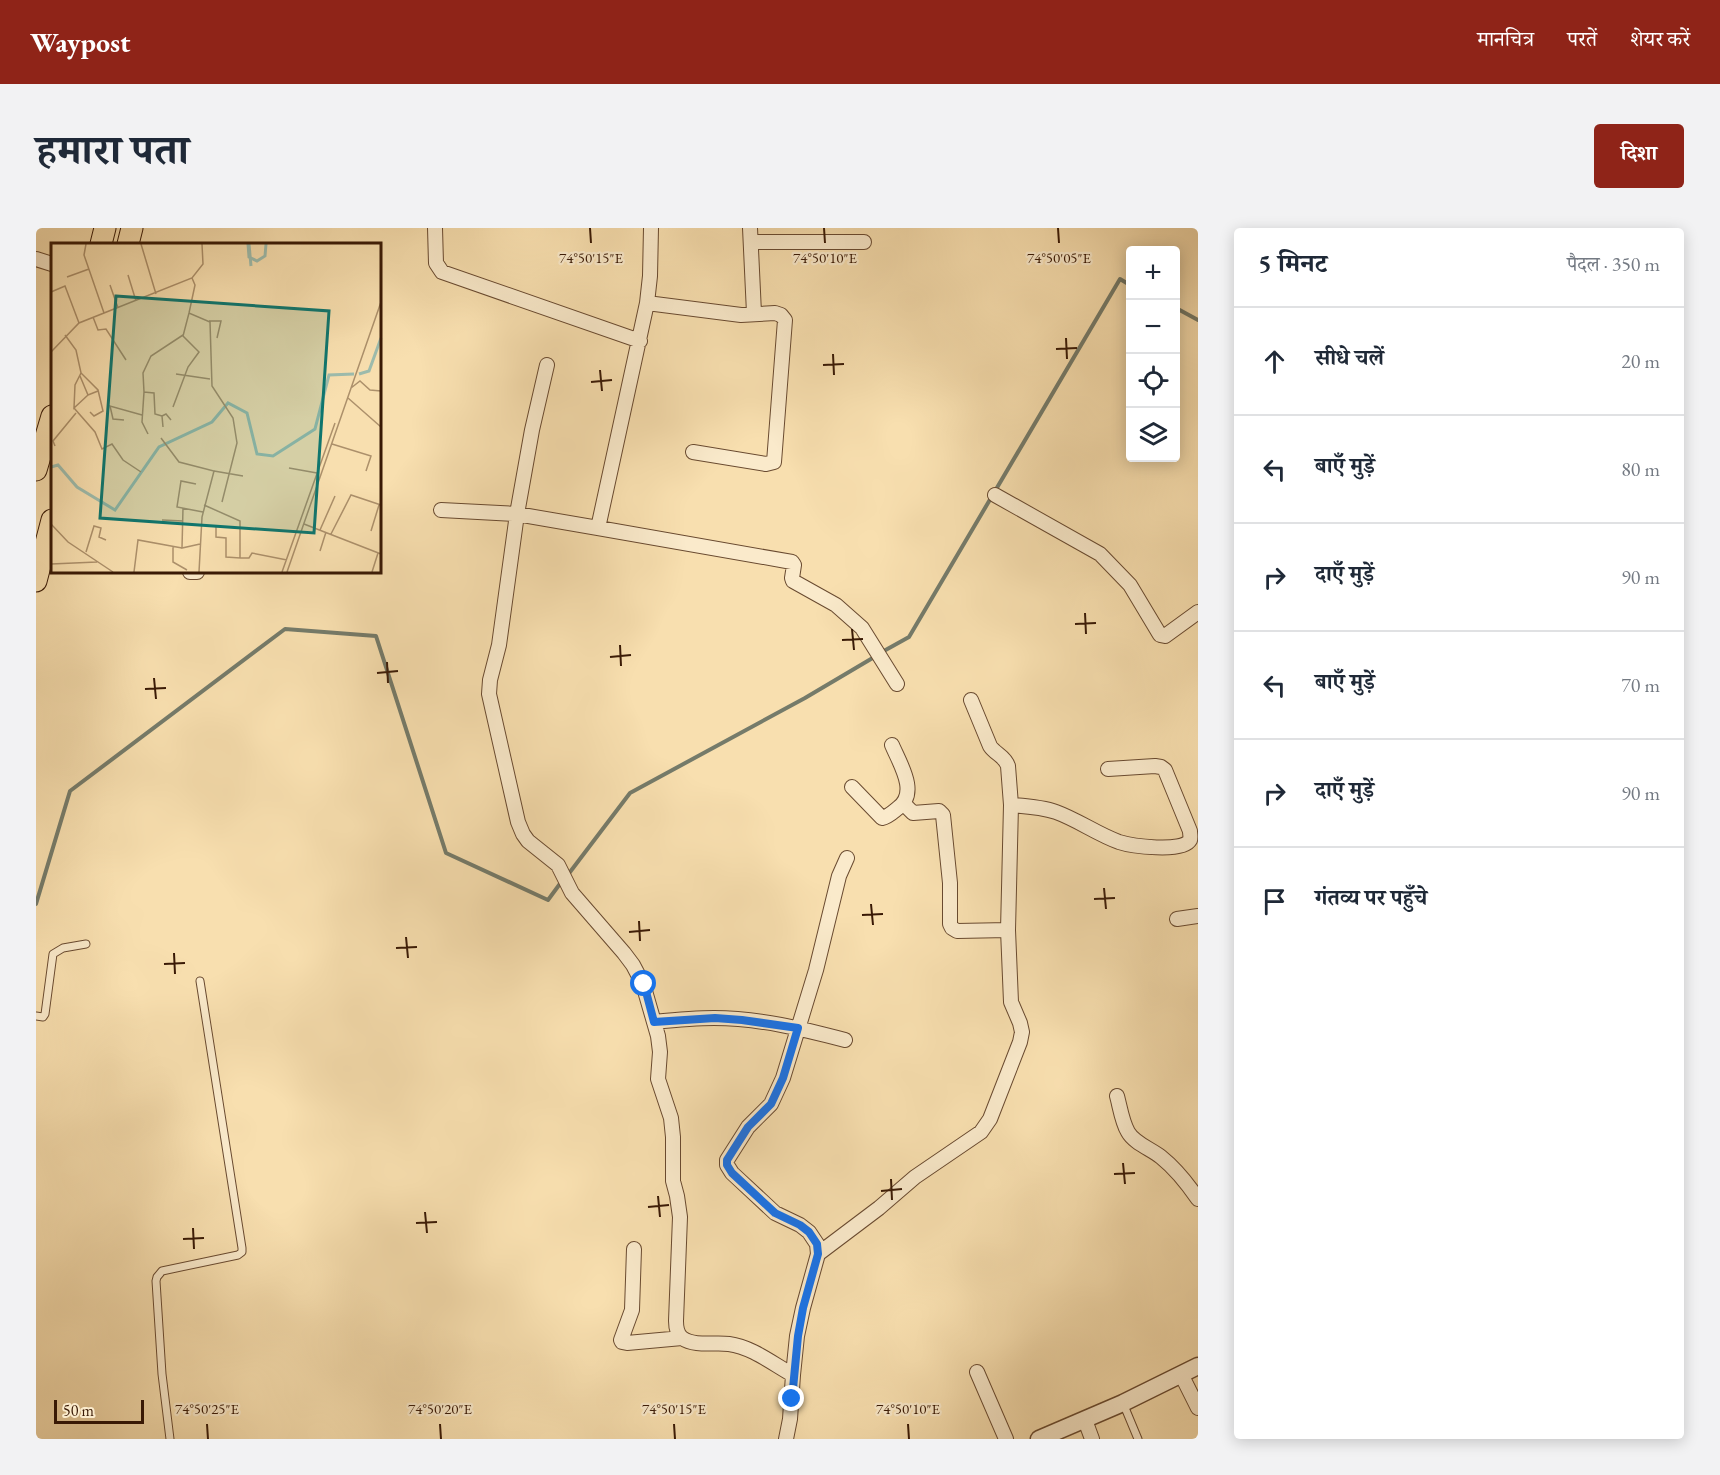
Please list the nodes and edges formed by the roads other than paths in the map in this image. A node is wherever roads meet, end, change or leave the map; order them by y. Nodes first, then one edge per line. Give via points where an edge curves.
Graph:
1 (105, 228) edge
2 (132, 228) edge
3 (435, 228) edge
4 (651, 228) edge
5 (750, 228) edge
6 (751, 242) junction
7 (864, 242) dead end
8 (101, 243) edge
9 (128, 243) edge
10 (36, 259) edge
11 (51, 264) edge
12 (647, 303) junction
13 (754, 313) junction
14 (640, 341) junction
15 (547, 365) dead end
16 (51, 419) edge
17 (693, 452) dead end
18 (36, 470) edge
19 (995, 495) dead end
20 (441, 510) dead end
21 (517, 514) junction
22 (51, 527) edge
23 (598, 528) junction
24 (47, 557) edge
25 (36, 581) edge
26 (1198, 612) edge
27 (897, 684) dead end
28 (972, 700) dead end
29 (892, 745) dead end
30 (1108, 769) dead end
31 (852, 787) dead end
32 (904, 804) junction
33 (1011, 805) junction
34 (847, 858) dead end
35 (1198, 916) edge
36 (1177, 920) dead end
37 (1008, 930) junction
38 (86, 944) dead end
39 (200, 981) dead end
40 (36, 1016) edge
41 (654, 1022) junction
42 (798, 1028) junction
43 (846, 1040) dead end
44 (1117, 1096) dead end
45 (1198, 1199) edge
46 (634, 1249) dead end
47 (818, 1254) junction
48 (682, 1338) junction
49 (1198, 1366) edge
50 (977, 1372) dead end
51 (1181, 1374) junction
52 (793, 1375) junction
53 (1123, 1403) junction
54 (1198, 1408) edge
55 (1085, 1420) junction
56 (170, 1439) edge
57 (786, 1439) edge
58 (1006, 1439) edge
59 (1039, 1439) edge
60 (1092, 1439) edge
61 (1138, 1439) edge

1 - 8 main road
2 - 9 main road
3 - 14 street via 436,263 442,272
4 - 12 street
5 - 6 street
6 - 7 street
6 - 13 street
10 - 11 street
12 - 13 street via 741,315
12 - 14 street
13 - 17 street via 775,313 785,323 774,462
14 - 23 street
15 - 21 street
16 - 18 main road
19 - 26 street via 1100,554 1136,593 1160,636
20 - 21 street
21 - 23 street
21 - 41 street via 489,694 518,822 528,841 558,865 572,893 633,965 644,984
22 - 24 main road
23 - 27 street via 792,562 793,581 836,605 862,628
24 - 25 main road
28 - 33 street via 990,746 1007,763
29 - 32 street via 907,784
30 - 33 street via 1155,766 1165,770 1190,831 1189,841 1175,847 1129,845 1055,812
31 - 32 street via 882,818
32 - 37 street via 913,813 939,811 943,815 952,928
33 - 37 street
34 - 42 street
35 - 36 street
37 - 47 street via 1011,1002 1022,1032 987,1125
38 - 40 lane via 53,954 45,1014
39 - 56 lane via 242,1252 162,1272 156,1281
41 - 42 street via 715,1018
41 - 48 street via 660,1043 658,1078 673,1137 673,1181 680,1216 676,1326
42 - 43 street
42 - 47 street via 771,1104 748,1127 727,1165 775,1213 809,1232
44 - 45 street via 1128,1133 1173,1168
46 - 48 street via 632,1310 622,1342
47 - 52 street via 803,1308
48 - 52 street via 739,1346
49 - 51 street
50 - 58 street
51 - 53 street
51 - 54 street
52 - 57 street
53 - 55 street
53 - 61 lane
55 - 59 street
55 - 60 street

